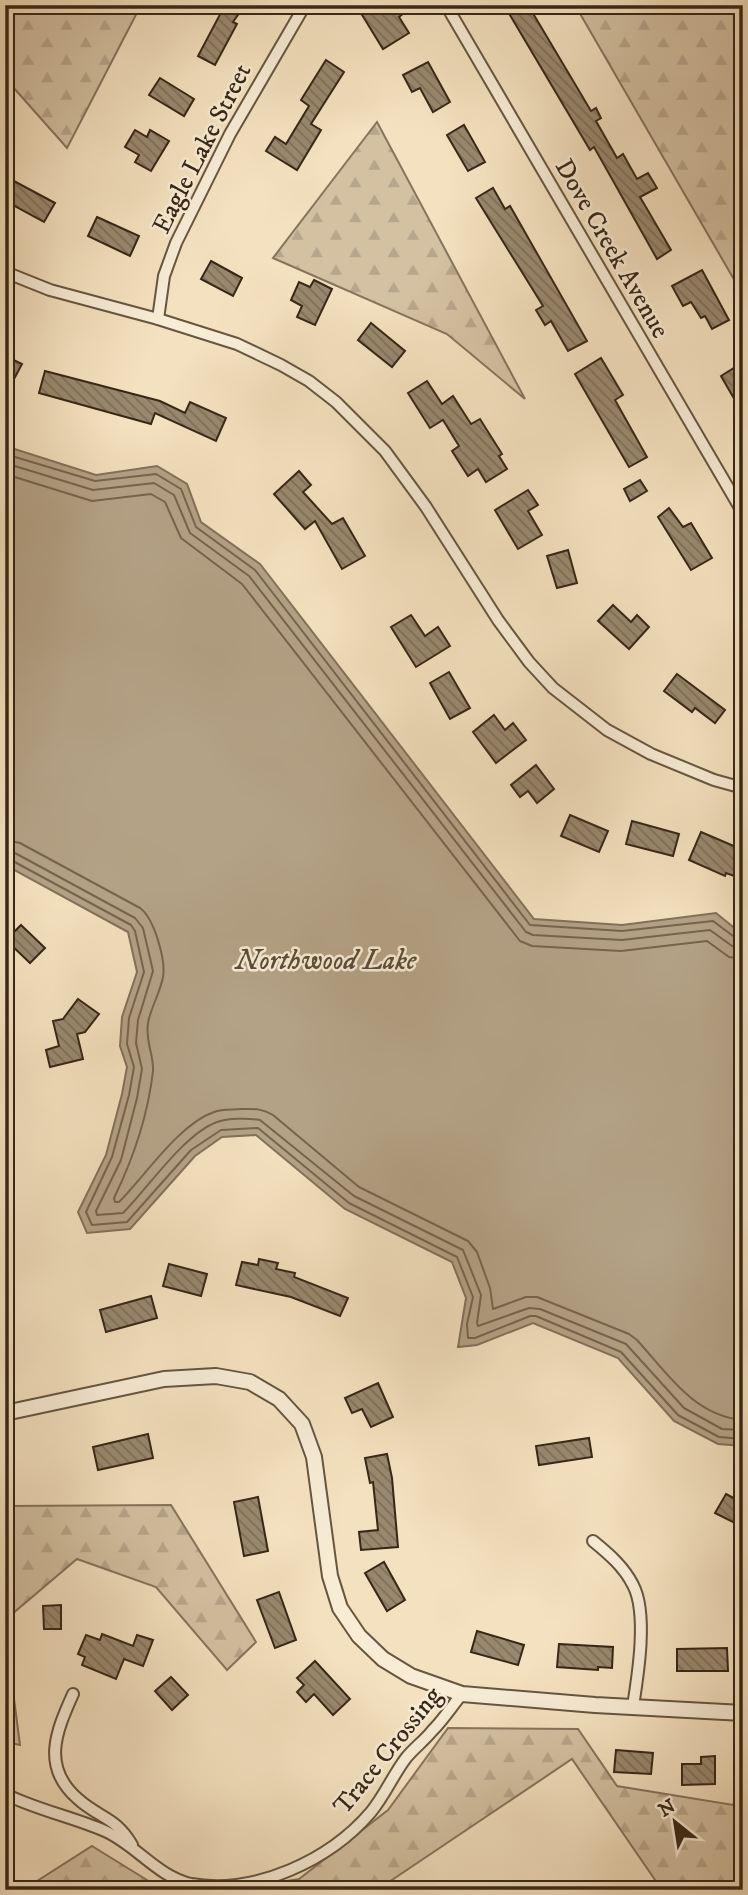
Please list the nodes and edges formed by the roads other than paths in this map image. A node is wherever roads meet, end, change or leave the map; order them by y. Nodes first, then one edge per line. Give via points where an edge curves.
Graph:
1 (304, 5) edge
2 (446, 5) edge
3 (5, 272) edge
4 (158, 319) junction
5 (743, 513) edge
6 (743, 788) edge
7 (5, 1413) edge
8 (593, 1541) dead end
9 (462, 1693) junction
10 (73, 1694) dead end
11 (633, 1706) junction
12 (743, 1713) edge
13 (5, 1794) edge
14 (134, 1847) junction

1 - 4 street, Eagle Lake Street via 230,134 176,243 164,276
2 - 5 street, Dove Creek Avenue
3 - 4 street via 50,290
4 - 6 street via 237,344 309,381 336,402 396,464 498,620 553,688 579,710 651,754
7 - 9 street via 147,1382 216,1376 250,1382 279,1399 302,1424 309,1440 330,1576 349,1623 370,1649 397,1669
8 - 11 street via 617,1561 635,1587 640,1636
9 - 11 street
9 - 14 street, Trace Crossing via 404,1761 383,1797 360,1823 320,1855 292,1870 259,1882 191,1884 174,1878
10 - 14 street via 54,1740 55,1762 78,1800 113,1821
11 - 12 street
13 - 14 street, Trace Crossing via 104,1830

